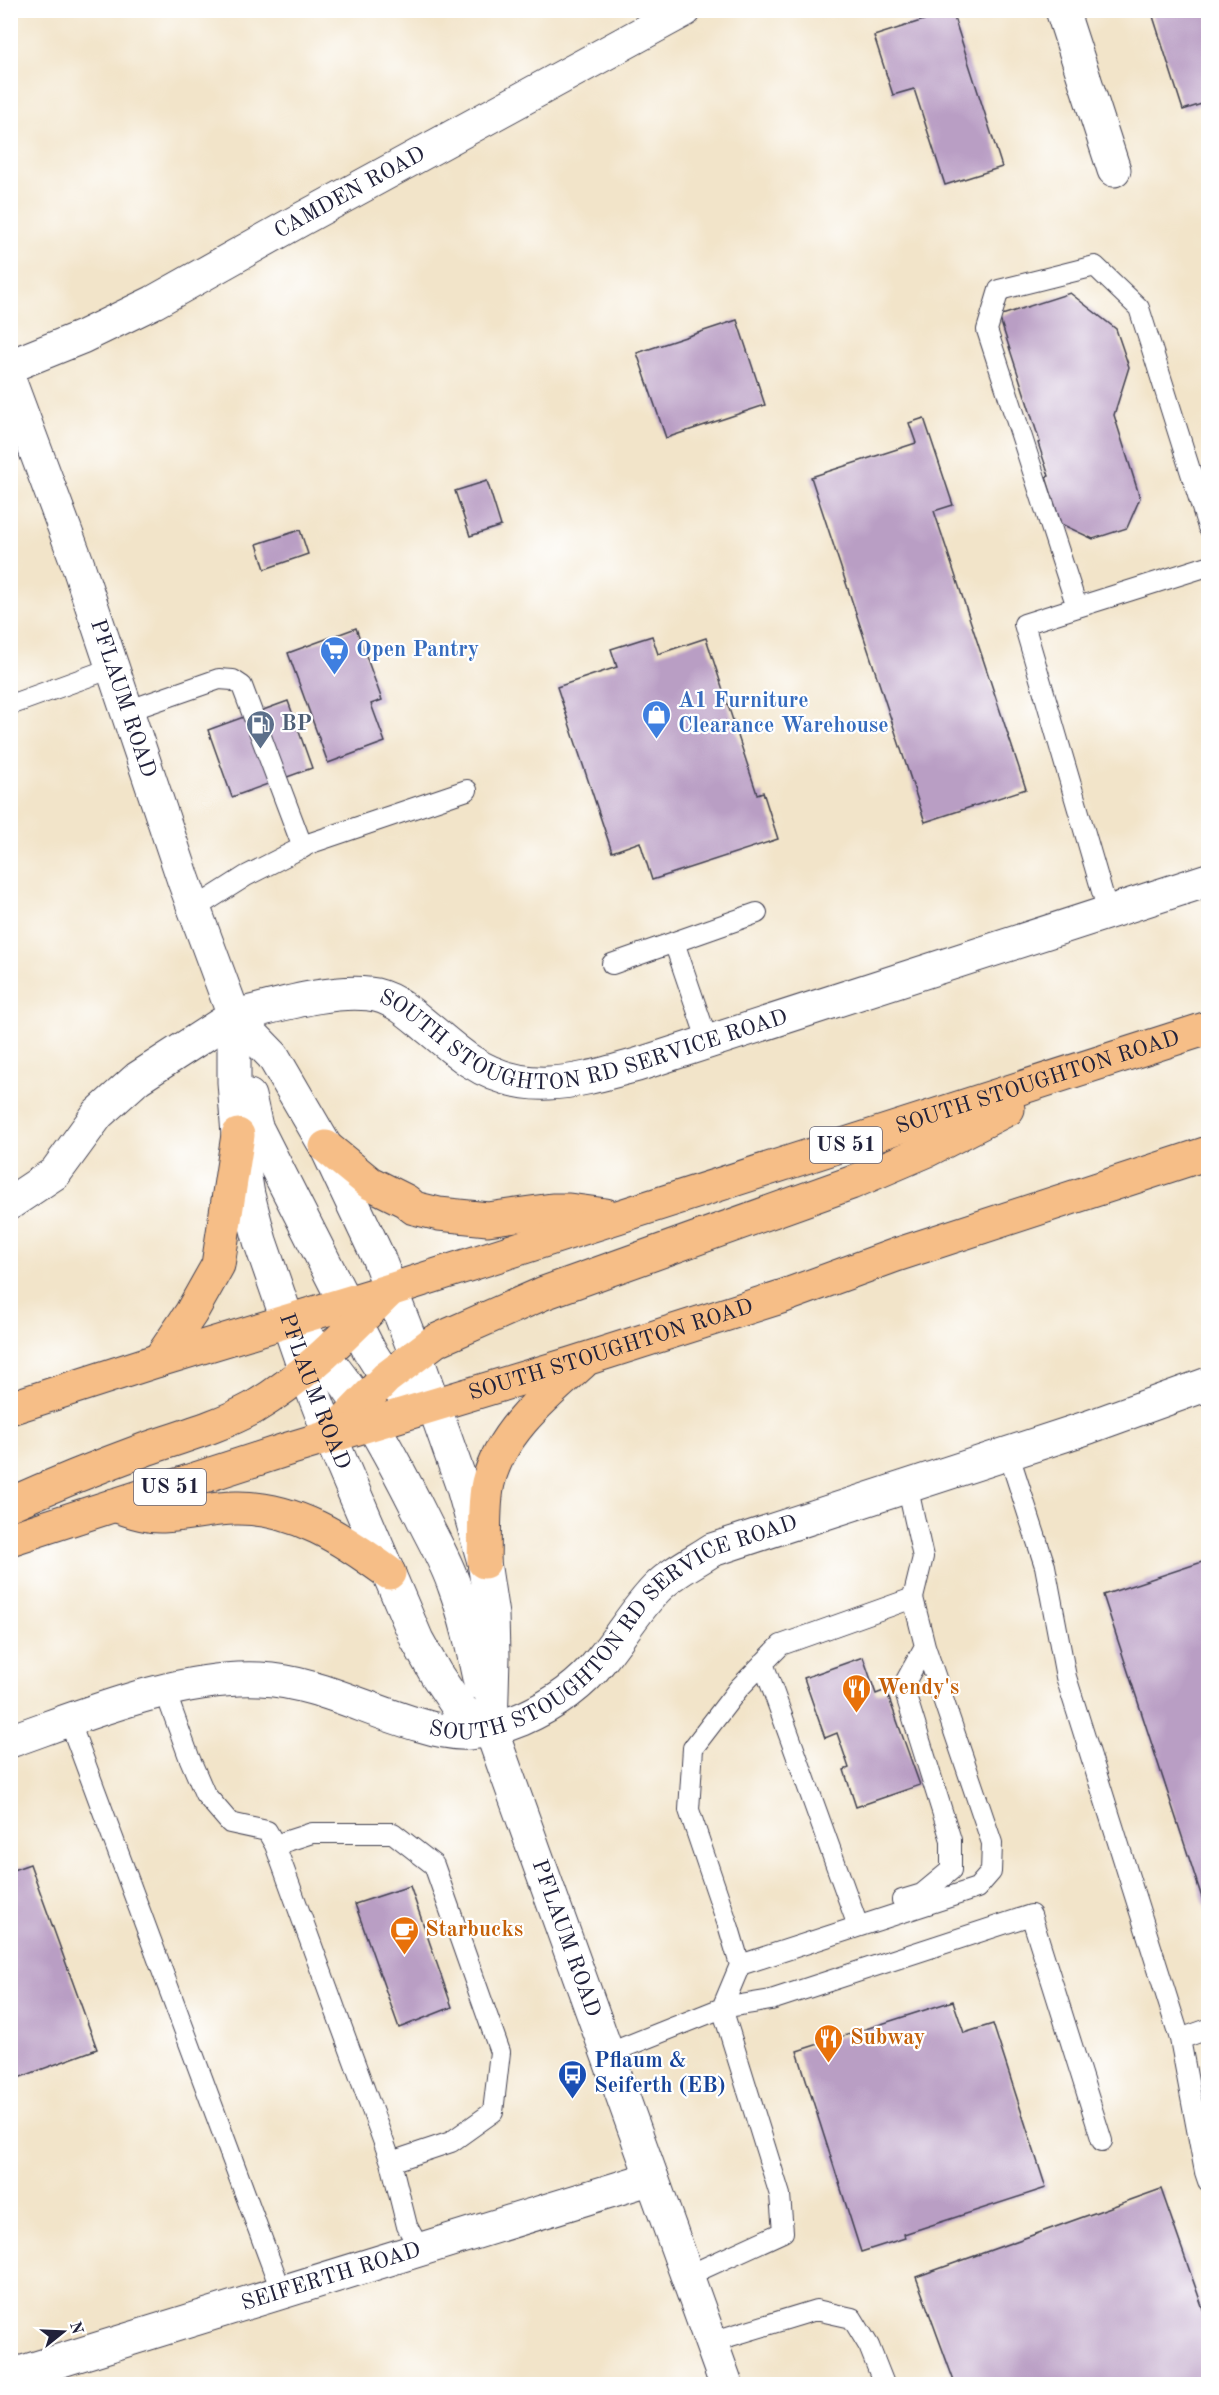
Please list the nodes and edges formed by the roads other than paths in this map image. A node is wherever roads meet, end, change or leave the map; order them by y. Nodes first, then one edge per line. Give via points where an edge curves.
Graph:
1 (686, 10) edge
2 (1062, 10) edge
3 (1114, 170) dead end
4 (10, 366) edge
5 (10, 382) edge
6 (1209, 527) edge
7 (1209, 566) edge
8 (1077, 607) junction
9 (112, 668) junction
10 (10, 705) edge
11 (127, 711) junction
12 (467, 790) dead end
13 (303, 848) junction
14 (1209, 880) edge
15 (194, 909) junction
16 (1108, 912) junction
17 (757, 913) dead end
18 (674, 942) junction
19 (612, 964) dead end
20 (234, 1016) junction
21 (1209, 1028) edge
22 (708, 1042) junction
23 (1076, 1072) junction
24 (238, 1135) junction
25 (326, 1147) junction
26 (1209, 1153) edge
27 (10, 1203) edge
28 (617, 1217) junction
29 (390, 1290) junction
30 (350, 1314) junction
31 (288, 1322) junction
32 (416, 1355) junction
33 (587, 1358) junction
34 (159, 1360) junction
35 (314, 1363) junction
36 (386, 1377) junction
37 (1209, 1384) edge
38 (433, 1404) junction
39 (10, 1408) edge
40 (365, 1414) junction
41 (330, 1436) junction
42 (1008, 1452) junction
43 (907, 1485) junction
44 (10, 1504) edge
45 (114, 1505) junction
46 (10, 1539) edge
47 (483, 1562) junction
48 (389, 1573) junction
49 (914, 1598) junction
50 (925, 1646) junction
51 (763, 1663) junction
52 (165, 1691) junction
53 (69, 1720) junction
54 (491, 1730) junction
55 (10, 1741) edge
56 (275, 1845) junction
57 (880, 1919) junction
58 (858, 1926) junction
59 (740, 1965) junction
60 (722, 2008) junction
61 (1209, 2029) edge
62 (1180, 2039) junction
63 (608, 2054) junction
64 (1102, 2141) dead end
65 (391, 2162) junction
66 (652, 2178) junction
67 (1209, 2181) edge
68 (420, 2250) junction
69 (687, 2276) junction
70 (282, 2293) junction
71 (711, 2342) junction
72 (10, 2376) edge
73 (726, 2385) edge
74 (884, 2385) edge

1 - 4 street, CAMDEN ROAD via 154,302
2 - 3 street
5 - 9 street, PFLAUM ROAD
6 - 8 lane via 1139,308 1095,266 999,290 987,330
7 - 8 lane
8 - 16 lane via 1024,624
9 - 10 lane
9 - 11 street, PFLAUM ROAD
11 - 13 lane via 219,679 233,680 242,686
11 - 15 street, PFLAUM ROAD
12 - 13 lane
13 - 15 lane via 246,876
14 - 16 street, SOUTH STOUGHTON RD SERVICE ROAD
15 - 20 street, PFLAUM ROAD
16 - 22 street, SOUTH STOUGHTON RD SERVICE ROAD
17 - 18 lane
18 - 19 lane
18 - 22 lane
20 - 22 street, SOUTH STOUGHTON RD SERVICE ROAD via 338,993 369,994 404,1008 470,1061 492,1073 518,1082 547,1084 575,1082
20 - 24 street, PFLAUM ROAD
20 - 25 street, PFLAUM ROAD via 273,1056
20 - 27 street, SOUTH STOUGHTON RD SERVICE ROAD via 138,1078 98,1114 55,1173
20 - 30 street via 242,1040 256,1127
21 - 23 main road, SOUTH STOUGHTON ROAD / US 51
23 - 28 main road, SOUTH STOUGHTON ROAD / US 51
23 - 32 main road via 927,1151 851,1183 544,1293 435,1341
24 - 31 street, PFLAUM ROAD via 254,1219
24 - 34 main road via 218,1265
25 - 28 main road via 370,1183 414,1208 473,1219 552,1210
25 - 29 street, PFLAUM ROAD via 362,1219
26 - 33 main road, SOUTH STOUGHTON ROAD / US 51
28 - 29 main road, SOUTH STOUGHTON ROAD / US 51
29 - 30 main road
29 - 32 street, PFLAUM ROAD
30 - 31 main road
30 - 35 main road
30 - 36 street
31 - 34 main road
31 - 35 street, PFLAUM ROAD
32 - 36 main road
32 - 38 street, PFLAUM ROAD
33 - 38 main road, SOUTH STOUGHTON ROAD / US 51
33 - 47 main road via 531,1409 502,1450 488,1483
34 - 39 main road
35 - 40 street
35 - 41 street, PFLAUM ROAD
35 - 44 main road via 284,1389 250,1409 78,1473
36 - 38 street via 406,1396
36 - 40 main road
37 - 42 street, SOUTH STOUGHTON RD SERVICE ROAD
38 - 40 main road, SOUTH STOUGHTON ROAD / US 51
38 - 47 street, PFLAUM ROAD via 463,1488
40 - 41 main road, SOUTH STOUGHTON ROAD / US 51
40 - 54 street via 399,1471 450,1575
41 - 45 main road, SOUTH STOUGHTON ROAD / US 51
41 - 48 street, PFLAUM ROAD
42 - 43 street, SOUTH STOUGHTON RD SERVICE ROAD
42 - 62 lane via 1045,1566 1065,1677
43 - 49 lane via 923,1557
43 - 54 street, SOUTH STOUGHTON RD SERVICE ROAD via 712,1550 659,1586 576,1686 535,1713
45 - 46 main road, SOUTH STOUGHTON ROAD / US 51
45 - 48 main road via 145,1515 164,1516 235,1508 278,1512 331,1534
47 - 54 street, PFLAUM ROAD via 492,1615
48 - 54 street, PFLAUM ROAD via 417,1640 446,1690 470,1718
49 - 50 lane
49 - 51 lane via 781,1645
50 - 57 lane via 903,1686 951,1840 951,1870 922,1894 898,1901
50 - 57 lane via 992,1843 991,1872 977,1888
51 - 58 lane
51 - 59 lane via 693,1748 689,1810
52 - 53 street, SOUTH STOUGHTON RD SERVICE ROAD
52 - 54 street, SOUTH STOUGHTON RD SERVICE ROAD via 214,1680 270,1679 438,1730
52 - 56 lane via 205,1794 231,1822 267,1831
53 - 55 street, SOUTH STOUGHTON RD SERVICE ROAD
53 - 70 lane
54 - 63 street, PFLAUM ROAD
56 - 65 lane
56 - 65 lane via 312,1833 393,1833 434,1865 500,2052 493,2112 451,2142
57 - 58 lane
58 - 59 lane
59 - 60 lane
60 - 63 lane
60 - 64 lane via 771,2000 1031,1915
60 - 69 lane via 780,2195 783,2232
61 - 62 lane
62 - 67 lane
63 - 66 street, PFLAUM ROAD
65 - 68 lane via 407,2226
66 - 68 street, SEIFERTH ROAD
66 - 69 street, PFLAUM ROAD
68 - 70 street, SEIFERTH ROAD
69 - 71 street, PFLAUM ROAD
70 - 72 street, SEIFERTH ROAD
71 - 73 street, PFLAUM ROAD
71 - 74 lane via 816,2310 852,2318 869,2346

